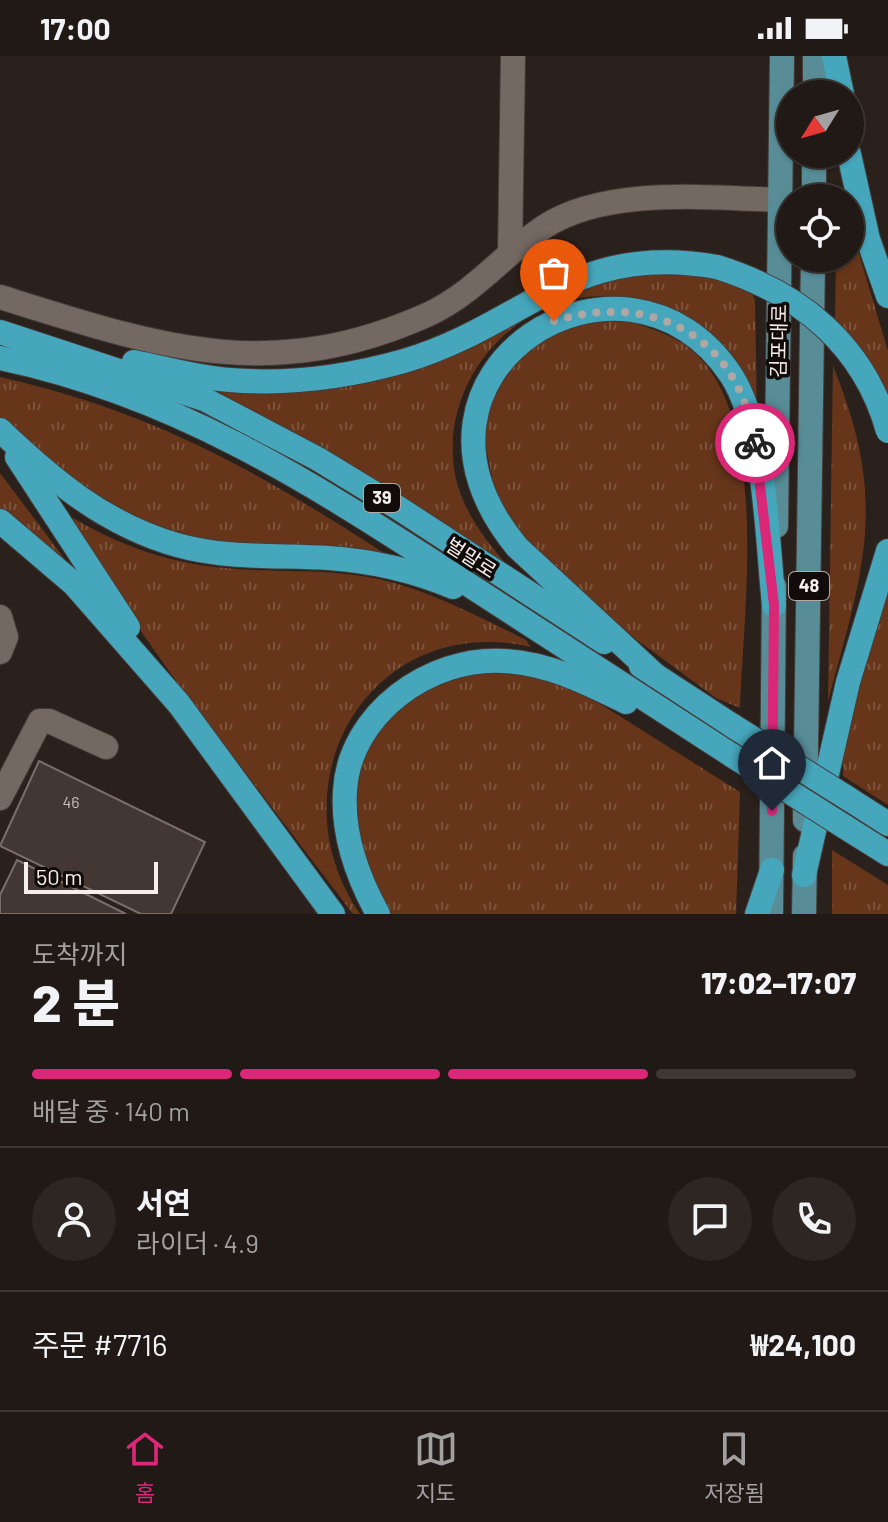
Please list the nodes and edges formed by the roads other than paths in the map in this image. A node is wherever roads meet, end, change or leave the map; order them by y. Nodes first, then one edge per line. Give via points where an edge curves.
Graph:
1 (513, 56) edge
2 (782, 56) edge
3 (815, 56) edge
4 (834, 56) edge
5 (815, 80) edge
6 (839, 80) edge
7 (852, 168) edge
8 (782, 184) edge
9 (776, 200) edge
10 (510, 253) junction
11 (781, 272) edge
12 (813, 272) edge
13 (888, 296) edge
14 (0, 297) edge
15 (0, 332) edge
16 (49, 347) junction
17 (0, 358) edge
18 (0, 431) edge
19 (888, 431) edge
20 (0, 521) edge
21 (888, 551) edge
22 (774, 605) junction
23 (511, 612) junction
24 (0, 617) edge
25 (0, 652) edge
26 (655, 675) junction
27 (179, 704) junction
28 (106, 747) dead end
29 (733, 756) junction
30 (0, 798) edge
31 (888, 824) edge
32 (888, 854) edge
33 (772, 870) junction
34 (804, 875) junction
35 (333, 914) edge
36 (378, 914) edge
37 (757, 914) edge
38 (771, 914) edge
39 (804, 914) edge

1 - 10 lane
2 - 8 main road, 김포대로 / 48
3 - 5 main road
4 - 6 highway
7 - 13 highway
9 - 10 lane via 647,198 597,206 560,218
10 - 14 lane via 474,286 428,314 338,344 276,354 183,349
11 - 22 main road, 김포대로 / 48
12 - 34 main road, 김포대로 / 48
15 - 16 highway, 벌말로 / 39
16 - 19 highway, bridge via 227,380 342,376 439,348 574,278 607,268 646,261 717,267 758,280 809,310 874,390
16 - 26 highway, 벌말로 / 39 via 204,399 318,459
17 - 23 highway, 벌말로 via 199,423 312,484
18 - 23 highway via 75,496 117,522 178,545 385,567 427,576
18 - 27 highway
20 - 27 highway via 74,584
21 - 34 highway via 848,682
22 - 26 highway via 754,433 732,376 710,350 668,320 622,310 574,315 534,332 499,362 480,398 474,436 477,476 501,527 517,547
22 - 33 main road, 김포대로 / 48
23 - 29 highway, 벌말로
24 - 25 lane via 6,637
26 - 31 highway, 벌말로 / 39, bridge
27 - 35 highway
28 - 30 lane via 40,721
29 - 32 highway, 벌말로, bridge
29 - 36 highway via 546,667 503,660 428,675 394,698 368,727 353,754 345,789 352,857
33 - 37 highway
33 - 38 main road, 김포대로 / 48
34 - 39 main road, 김포대로 / 48

